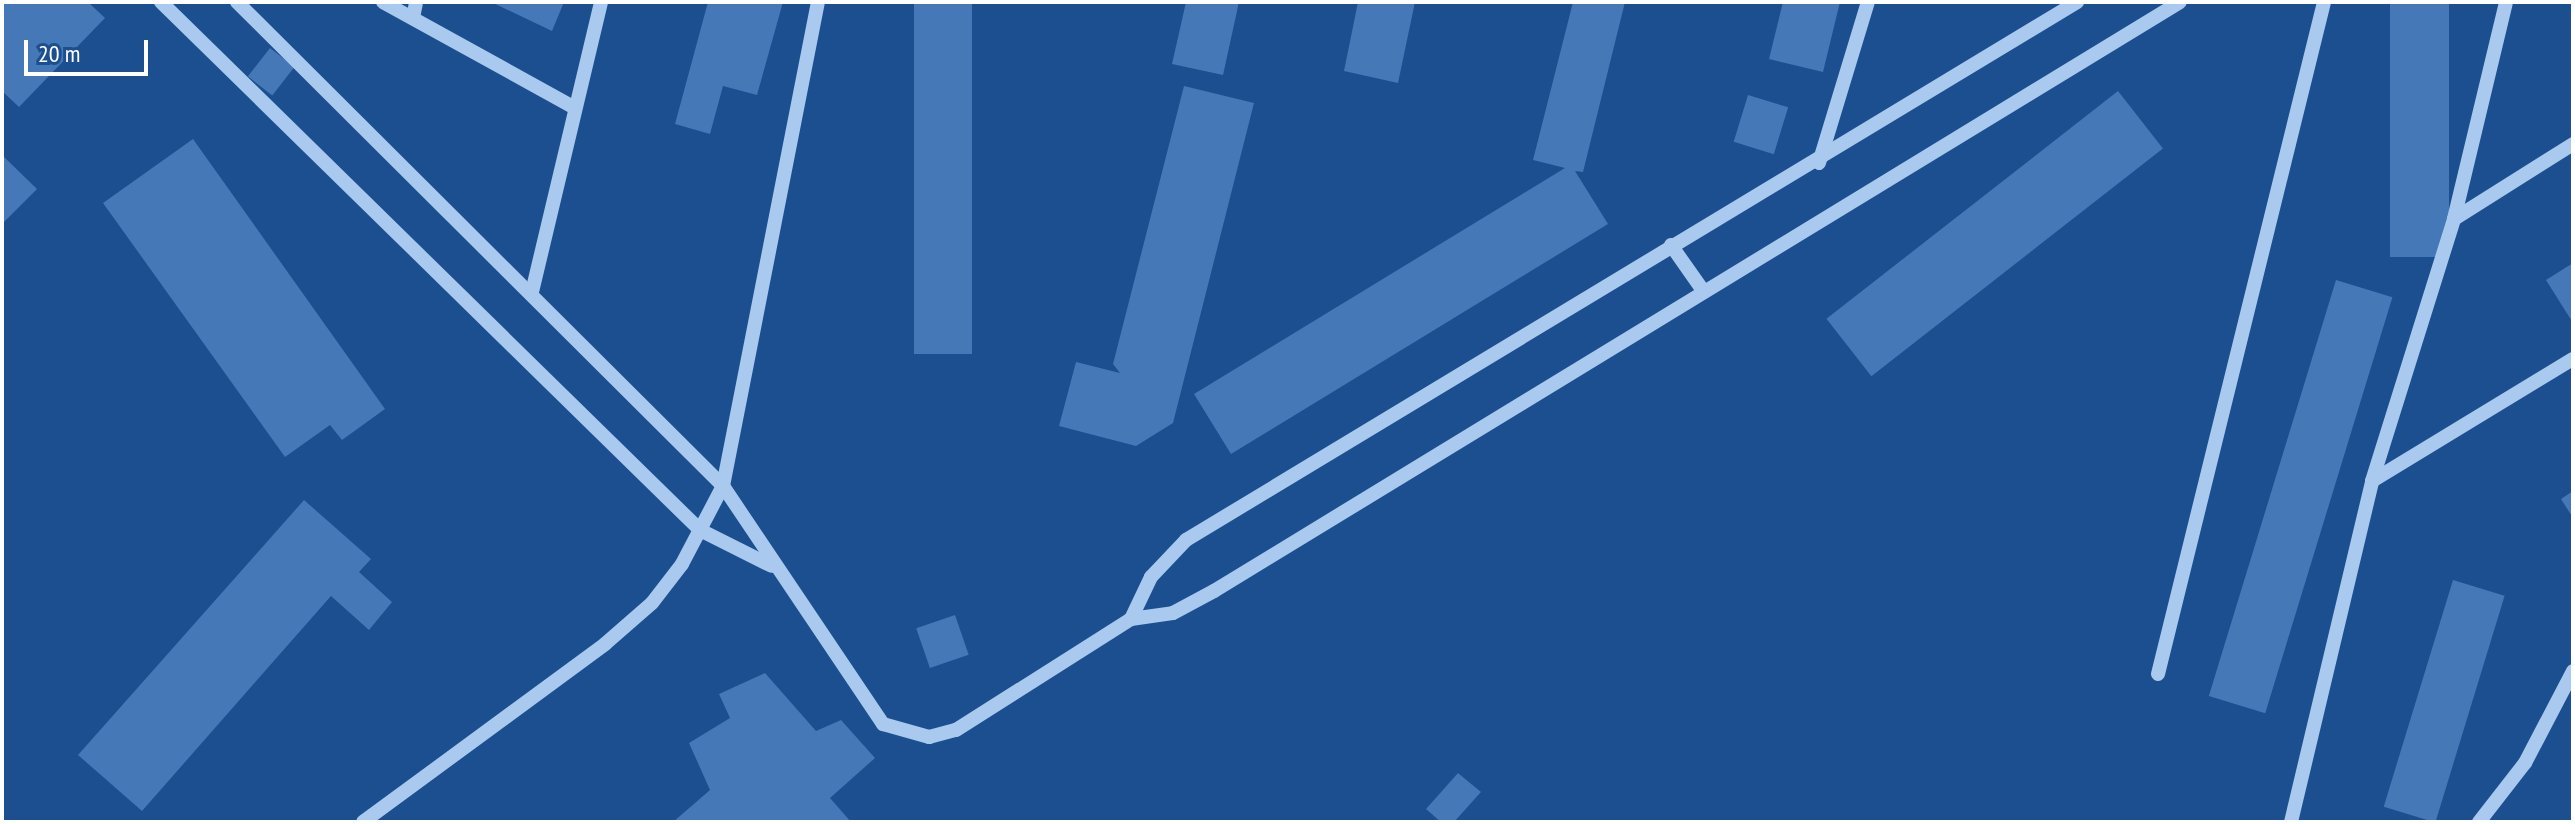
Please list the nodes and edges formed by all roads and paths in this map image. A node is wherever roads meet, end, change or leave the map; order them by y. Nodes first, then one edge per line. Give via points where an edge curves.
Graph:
1 (161, 2) edge
2 (383, 2) edge
3 (416, 2) edge
4 (601, 2) edge
5 (818, 2) edge
6 (1868, 2) edge
7 (2077, 2) edge
8 (2180, 2) edge
9 (2324, 2) edge
10 (2506, 2) edge
11 (245, 6) edge
12 (413, 18) junction
13 (575, 108) junction
14 (2573, 144) edge
15 (1819, 163) junction
16 (2454, 219) junction
17 (1671, 245) junction
18 (532, 292) junction
19 (1704, 292) junction
20 (2573, 359) edge
21 (2372, 481) junction
22 (723, 486) junction
23 (700, 530) junction
24 (772, 566) junction
25 (1131, 619) junction
26 (2573, 671) edge
27 (2158, 674) dead end
28 (363, 822) edge
29 (2291, 822) edge
30 (2479, 822) edge

1 - 23 street
2 - 12 street
3 - 12 street
4 - 13 street
5 - 22 street
6 - 15 street
7 - 15 street
8 - 19 street
9 - 27 street
10 - 16 street
11 - 18 street
12 - 13 street
13 - 18 street
14 - 16 street
15 - 17 street
16 - 21 street
17 - 19 street
17 - 25 street via 1186,540 1151,577
18 - 22 street
19 - 25 street via 1214,591 1173,613
20 - 21 street
21 - 29 street
22 - 23 street
22 - 24 street
23 - 24 street
23 - 28 street via 652,603
24 - 25 street via 883,724 929,737 956,730
26 - 30 street via 2525,763

